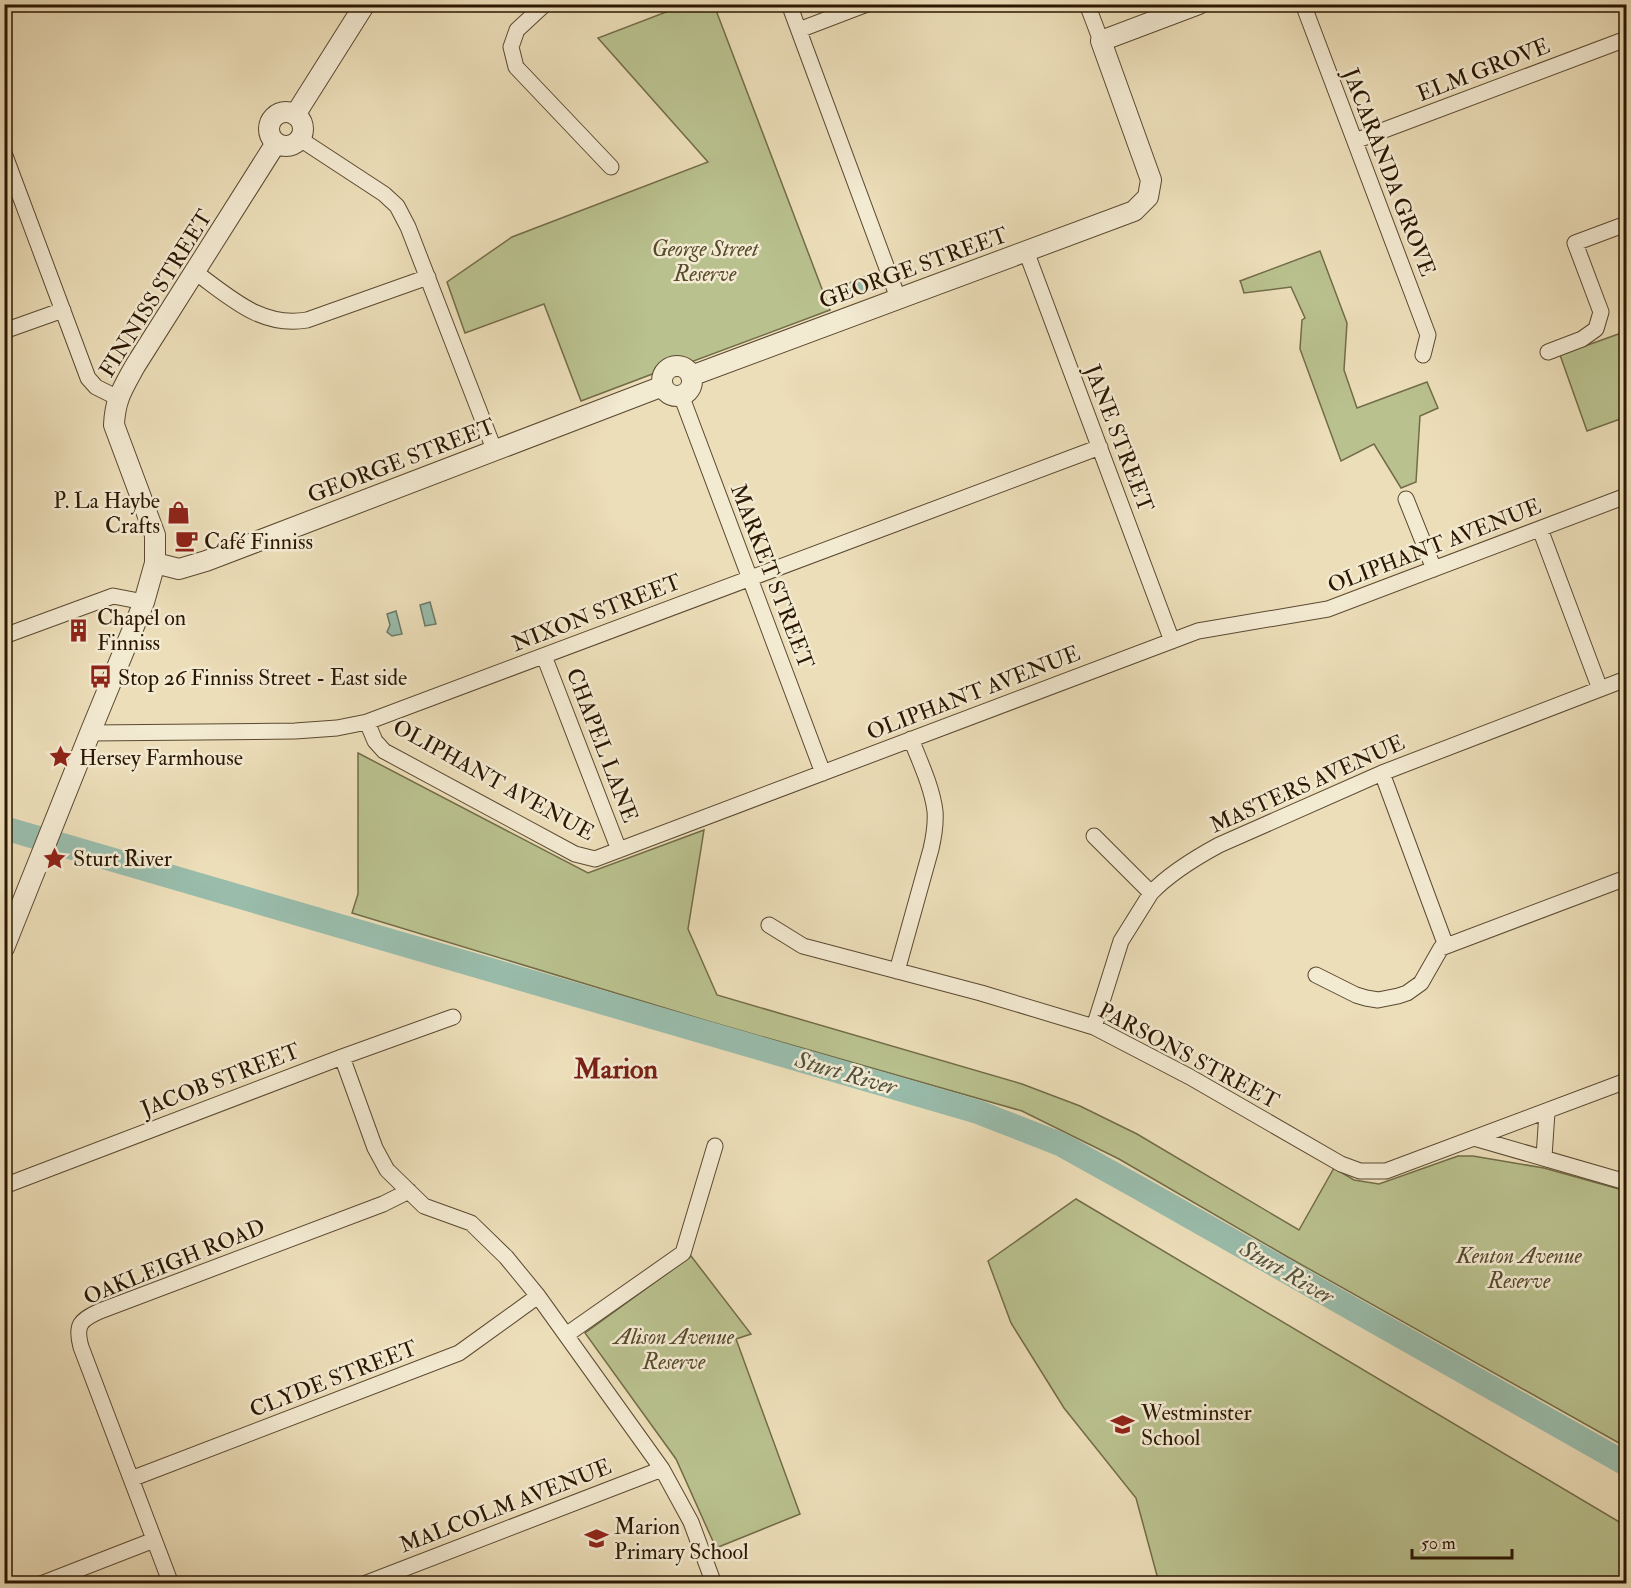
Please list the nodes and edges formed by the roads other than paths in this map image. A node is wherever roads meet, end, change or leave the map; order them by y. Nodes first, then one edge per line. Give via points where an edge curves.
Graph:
1 (365, 4) edge
2 (545, 4) edge
3 (789, 4) edge
4 (867, 4) edge
5 (1087, 4) edge
6 (1199, 4) edge
7 (1303, 4) edge
8 (799, 30) junction
9 (1626, 39) edge
10 (1101, 41) junction
11 (295, 115) junction
12 (300, 139) junction
13 (1355, 141) junction
14 (276, 143) junction
15 (4, 153) edge
16 (611, 167) dead end
17 (1626, 224) edge
18 (1026, 251) junction
19 (195, 272) junction
20 (428, 277) junction
21 (898, 298) junction
22 (63, 310) junction
23 (4, 331) edge
24 (1548, 352) dead end
25 (1423, 355) dead end
26 (691, 376) junction
27 (663, 386) junction
28 (681, 395) junction
29 (118, 398) junction
30 (1100, 447) junction
31 (495, 449) junction
32 (1626, 496) edge
33 (1406, 499) dead end
34 (1540, 529) junction
35 (155, 563) junction
36 (1434, 569) junction
37 (750, 578) junction
38 (144, 602) junction
39 (4, 636) edge
40 (1172, 641) junction
41 (544, 656) junction
42 (1626, 680) edge
43 (1600, 689) junction
44 (367, 722) junction
45 (90, 733) junction
46 (911, 739) junction
47 (823, 773) junction
48 (1382, 773) junction
49 (1094, 836) dead end
50 (619, 850) junction
51 (1626, 878) edge
52 (1151, 893) junction
53 (769, 925) dead end
54 (1446, 946) junction
55 (4, 948) edge
56 (897, 971) junction
57 (1316, 975) dead end
58 (453, 1017) dead end
59 (1094, 1027) junction
60 (342, 1057) junction
61 (1626, 1081) edge
62 (1547, 1112) junction
63 (1474, 1138) junction
64 (715, 1146) dead end
65 (1544, 1157) junction
66 (1626, 1182) edge
67 (4, 1186) edge
68 (409, 1191) junction
69 (538, 1296) junction
70 (566, 1335) junction
71 (662, 1469) junction
72 (131, 1479) junction
73 (154, 1540) junction
74 (41, 1584) edge
75 (171, 1584) edge
76 (364, 1584) edge
77 (714, 1584) edge

1 - 11 street
2 - 16 street via 517,30 512,47 516,67
3 - 8 street
4 - 8 street
5 - 10 street
6 - 10 street
7 - 13 street, JACARANDA GROVE
8 - 21 street
9 - 13 street, ELM GROVE
10 - 18 street, GEORGE STREET via 1152,180 1148,197 1134,211
11 - 12 street via 303,126
11 - 14 street via 284,112 271,122 270,134
12 - 14 street via 292,145
12 - 20 street via 397,206
13 - 25 street, JACARANDA GROVE via 1428,335
14 - 19 street, FINNISS STREET
15 - 22 street
17 - 24 street via 1570,239 1600,312 1599,321 1596,329 1582,339
18 - 21 street, GEORGE STREET
18 - 30 street, JANE STREET
19 - 20 street via 250,311 279,322 307,320
19 - 29 street, FINNISS STREET
20 - 31 street
21 - 26 street, GEORGE STREET
22 - 23 street
22 - 29 street via 88,378 96,387
26 - 27 street via 674,367 666,372
26 - 28 street via 689,390
27 - 28 street via 672,395
27 - 31 street, GEORGE STREET
28 - 37 street, MARKET STREET
29 - 35 street, FINNISS STREET via 114,425 155,535
30 - 37 street, NIXON STREET
30 - 40 street, JANE STREET
31 - 35 street, GEORGE STREET via 206,561 178,569
32 - 34 street, OLIPHANT AVENUE
33 - 36 street
34 - 36 street, OLIPHANT AVENUE
34 - 43 street
35 - 38 street, FINNISS STREET
36 - 40 street, OLIPHANT AVENUE via 1328,609 1198,631
37 - 41 street, NIXON STREET
37 - 47 street, MARKET STREET
38 - 39 street via 113,596
38 - 45 street, FINNISS STREET
40 - 46 street, OLIPHANT AVENUE
41 - 44 street, NIXON STREET
41 - 50 street, CHAPEL LANE
42 - 43 street, MASTERS AVENUE
43 - 48 street, MASTERS AVENUE
44 - 45 street, NIXON STREET via 295,731
44 - 50 street, OLIPHANT AVENUE via 384,751 575,854 595,859
45 - 55 street, FINNISS STREET
46 - 47 street, OLIPHANT AVENUE
46 - 56 street via 930,790 935,830
47 - 50 street, OLIPHANT AVENUE
48 - 52 street, MASTERS AVENUE via 1209,850
48 - 54 street
49 - 52 street
51 - 54 street
52 - 59 street, MASTERS AVENUE via 1121,941
53 - 56 street, PARSONS STREET via 803,946
54 - 57 street via 1441,948 1421,983 1388,999 1356,995
56 - 59 street, PARSONS STREET
58 - 60 street, JACOB STREET
59 - 63 street, PARSONS STREET via 1360,1171 1386,1171
60 - 67 street, JACOB STREET
60 - 68 street via 375,1148 387,1170
61 - 62 street, PARSONS STREET
62 - 63 street, PARSONS STREET
62 - 65 street
63 - 65 street
64 - 70 street via 683,1253
65 - 66 street
68 - 69 street via 424,1206 471,1223
68 - 72 street, OAKLEIGH ROAD via 85,1318 78,1335 81,1347
69 - 70 street
69 - 72 street, CLYDE STREET via 459,1353
70 - 71 street
71 - 76 street, MALCOLM AVENUE
71 - 77 street via 691,1522
72 - 73 street, OAKLEIGH ROAD
73 - 74 street
73 - 75 street, OAKLEIGH ROAD

